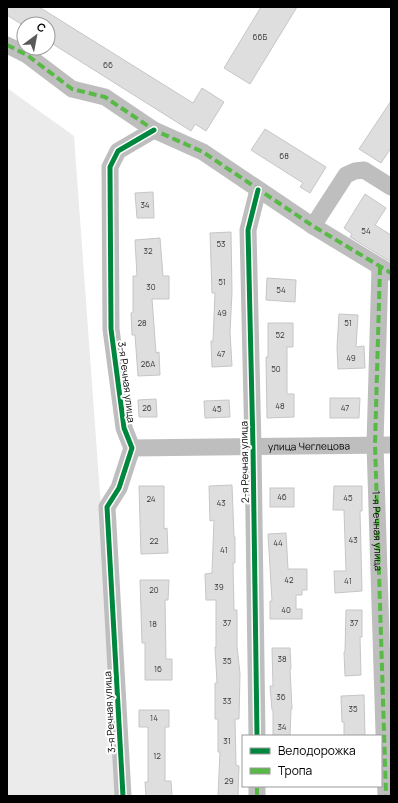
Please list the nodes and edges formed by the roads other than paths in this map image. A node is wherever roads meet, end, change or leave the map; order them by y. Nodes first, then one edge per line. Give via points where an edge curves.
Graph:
1 (7, 45) edge
2 (154, 130) junction
3 (391, 187) edge
4 (258, 190) junction
5 (313, 226) junction
6 (385, 270) edge
7 (383, 444) edge
8 (253, 447) junction
9 (132, 448) junction
10 (257, 735) edge
11 (123, 796) edge
12 (386, 796) edge

1 - 2 street via 27,55 72,89 105,96
2 - 4 street via 203,152
2 - 9 street, 3-я Речная улица via 118,151 110,167 111,329 124,428
3 - 5 street via 364,170 355,170 346,175
4 - 5 street
4 - 8 street, 2-я Речная улица via 248,230
5 - 6 street
6 - 7 street, 1-я Речная улица
7 - 8 street, улица Чеглецова
7 - 12 street, 1-я Речная улица
8 - 9 street, улица Чеглецова
8 - 10 street, 2-я Речная улица
9 - 11 street, 3-я Речная улица via 118,488 107,507

